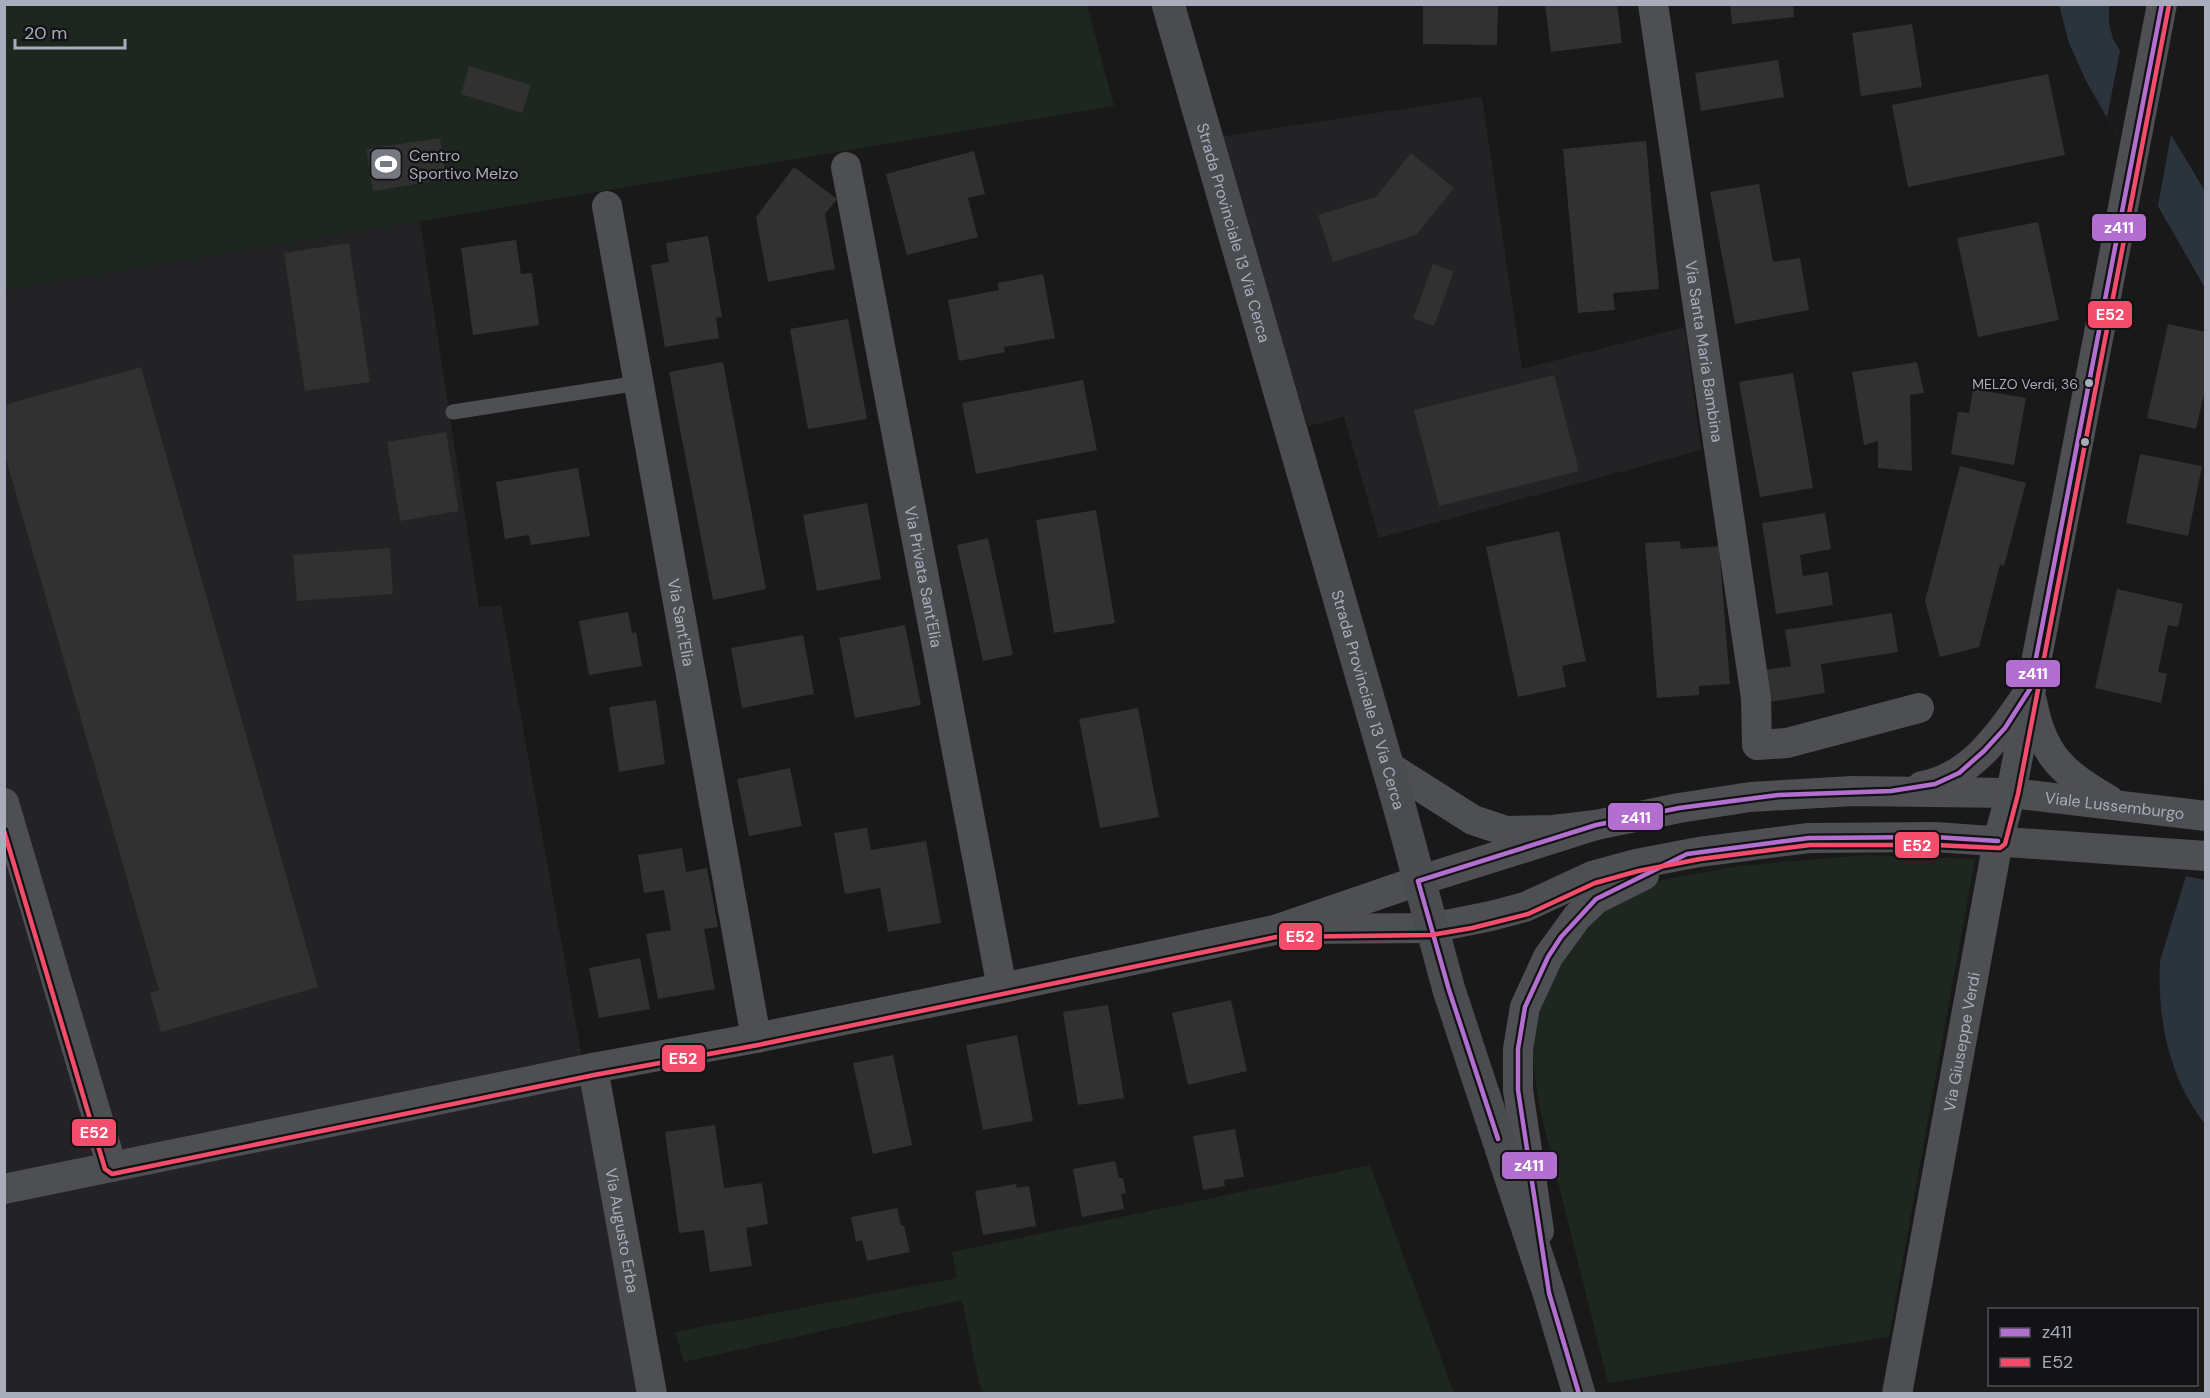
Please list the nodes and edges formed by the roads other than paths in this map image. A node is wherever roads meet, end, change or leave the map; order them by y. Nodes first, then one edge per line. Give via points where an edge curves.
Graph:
1 (1168, 4) edge
2 (1653, 4) edge
3 (2162, 4) edge
4 (846, 167) dead end
5 (608, 206) dead end
6 (639, 383) junction
7 (453, 412) dead end
8 (2030, 689) junction
9 (1919, 708) dead end
10 (1388, 766) junction
11 (1891, 791) junction
12 (2011, 793) junction
13 (4, 803) edge
14 (2118, 805) junction
15 (2201, 816) edge
16 (1596, 825) junction
17 (1998, 841) junction
18 (1687, 854) junction
19 (2198, 854) edge
20 (1418, 881) junction
21 (1431, 928) junction
22 (1275, 930) junction
23 (1002, 988) junction
24 (756, 1038) junction
25 (593, 1068) junction
26 (112, 1167) junction
27 (4, 1189) edge
28 (1549, 1293) junction
29 (652, 1394) edge
30 (1579, 1394) edge
31 (1897, 1394) edge

1 - 10 main road, Strada Provinciale 13 Via Cerca
2 - 9 street, Via Santa Maria Bambina via 1756,698 1757,745 1787,743
3 - 8 street, Via Giuseppe Verdi
4 - 23 street, Via Privata Sant'Elia
5 - 6 street, Via Sant'Elia
6 - 7 lane
6 - 24 street, Via Sant'Elia
8 - 11 street, Via Giuseppe Verdi via 1994,740 1959,772 1935,784
8 - 12 street, Via Giuseppe Verdi
8 - 14 street, Via Giuseppe Verdi via 2036,724 2056,760 2082,784
10 - 16 street, Viale Lussemburgo via 1473,820 1493,828 1534,831
10 - 20 main road, Strada Provinciale 13 Via Cerca
11 - 12 street, Viale Lussemburgo
11 - 16 street, Viale Lussemburgo via 1749,797
12 - 14 street, Viale Lussemburgo
12 - 17 street, Via Giuseppe Verdi
13 - 26 street
14 - 15 street, Viale Lussemburgo
16 - 20 street, Viale Lussemburgo
17 - 18 street via 1819,837
17 - 19 street
17 - 31 street, Via Giuseppe Verdi
18 - 21 street via 1592,876 1509,912
18 - 28 street via 1596,899 1561,937 1525,1007 1518,1049 1518,1089
20 - 21 main road, Strada Provinciale 13 Via Cerca
20 - 22 street
21 - 22 street
21 - 28 main road, Strada Provinciale 13 Via Cerca
22 - 23 street
23 - 24 street
24 - 25 street
25 - 26 street
25 - 29 street, Via Augusto Erba
26 - 27 street
28 - 30 main road, Strada Provinciale 13 Via Cerca

